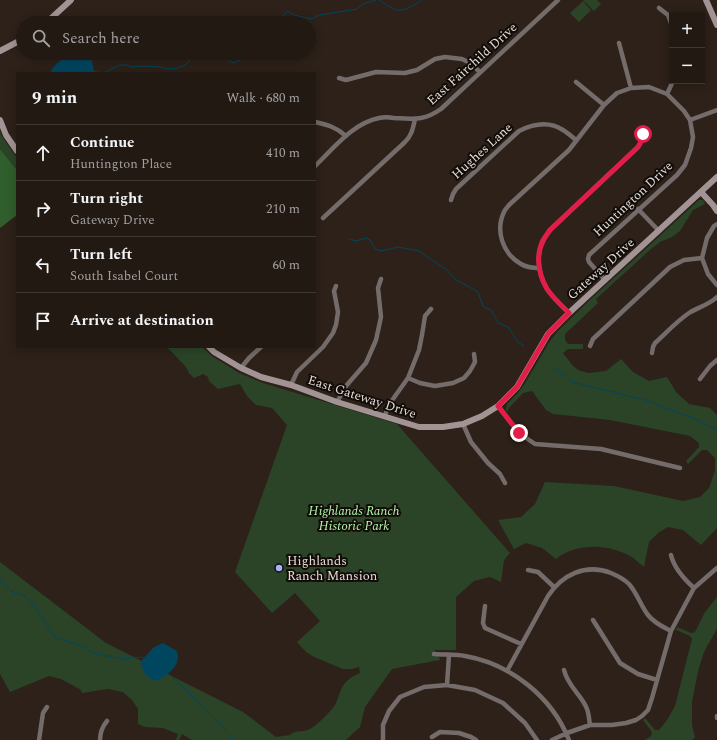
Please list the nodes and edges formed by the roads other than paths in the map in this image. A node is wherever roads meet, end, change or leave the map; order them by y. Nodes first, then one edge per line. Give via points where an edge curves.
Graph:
1 (71, 0) edge
2 (558, 0) edge
3 (706, 0) edge
4 (659, 8) dead end
5 (54, 16) edge
6 (669, 18) edge
7 (717, 25) edge
8 (16, 43) edge
9 (619, 43) dead end
10 (0, 51) edge
11 (480, 72) junction
12 (339, 78) dead end
13 (576, 82) dead end
14 (672, 84) edge
15 (630, 88) junction
16 (667, 94) junction
17 (604, 105) junction
18 (717, 110) edge
19 (415, 119) junction
20 (0, 120) edge
21 (690, 120) junction
22 (316, 122) edge
23 (643, 134) dead end
24 (346, 136) junction
25 (576, 140) junction
26 (16, 150) edge
27 (316, 165) edge
28 (717, 177) edge
29 (701, 192) junction
30 (452, 200) dead end
31 (638, 209) junction
32 (717, 211) edge
33 (323, 218) dead end
34 (717, 224) edge
35 (659, 231) junction
36 (702, 258) junction
37 (539, 268) junction
38 (381, 279) dead end
39 (605, 280) junction
40 (717, 285) edge
41 (336, 286) dead end
42 (717, 297) edge
43 (431, 309) dead end
44 (569, 313) junction
45 (590, 346) dead end
46 (210, 348) edge
47 (260, 348) edge
48 (652, 353) dead end
49 (474, 354) dead end
50 (717, 360) edge
51 (241, 368) junction
52 (408, 378) junction
53 (700, 378) dead end
54 (290, 385) junction
55 (337, 402) junction
56 (498, 406) junction
57 (385, 416) junction
58 (463, 424) junction
59 (680, 468) dead end
60 (505, 484) dead end
61 (671, 555) dead end
62 (717, 568) edge
63 (528, 570) dead end
64 (554, 587) junction
65 (694, 588) junction
66 (485, 606) dead end
67 (593, 620) dead end
68 (671, 631) junction
69 (522, 644) junction
70 (434, 654) dead end
71 (449, 655) junction
72 (564, 670) dead end
73 (507, 671) junction
74 (657, 680) junction
75 (447, 686) junction
76 (47, 707) dead end
77 (107, 721) dead end
78 (590, 725) junction
79 (567, 733) junction
80 (432, 737) dead end
81 (39, 740) edge
82 (100, 740) edge
83 (383, 740) edge
84 (476, 740) edge
85 (536, 740) edge
86 (552, 740) edge
87 (569, 740) edge

1 - 5 street
2 - 11 street, East Fairchild Drive
3 - 7 street
4 - 6 street
8 - 10 street
9 - 15 street
11 - 12 street via 462,59 445,57 405,73 376,72 346,80
11 - 19 street, East Fairchild Drive via 441,109
13 - 17 street
14 - 16 street
15 - 16 street via 649,87
15 - 17 street via 617,93
16 - 21 street
17 - 25 street
18 - 21 street
19 - 24 street, East Fairchild Drive via 379,118 361,124
19 - 33 street via 410,137
20 - 26 street
21 - 31 street, Huntington Drive via 693,137 685,165
22 - 24 street via 339,130
23 - 37 street via 638,147 550,230 539,252
24 - 27 street, East Fairchild Drive
25 - 30 street, Hughes Lane via 563,130 550,125 539,124 519,131 456,189
25 - 37 street via 569,150 510,204 504,211 500,224 500,235 511,256 521,265
28 - 29 street, Gateway Drive
29 - 32 street
29 - 35 street, Gateway Drive
31 - 35 street
31 - 39 street, Huntington Drive via 589,255 589,262
34 - 36 street via 707,238
35 - 39 street, Gateway Drive
36 - 40 street via 708,274
36 - 45 street via 684,260 670,267 593,339
37 - 44 street via 546,288
38 - 55 street via 378,288 381,317 376,340 366,363 346,386
39 - 44 street, Gateway Drive
41 - 54 street via 334,291 338,312 333,333 323,347 297,372
42 - 48 street via 682,318 655,343
43 - 52 street via 425,316 419,350
44 - 56 street, Gateway Drive via 548,334 517,387
46 - 51 street
47 - 51 street
49 - 52 street via 475,362 470,371 464,378 453,383 435,386
50 - 53 street
51 - 54 street, East Gateway Drive
52 - 57 street via 388,406
54 - 55 street, East Gateway Drive
55 - 57 street, East Gateway Drive
56 - 58 street, East Gateway Drive
56 - 59 street via 519,433 535,444 601,449
57 - 58 street, East Gateway Drive via 419,427
58 - 60 street via 470,442 500,474
61 - 65 street via 673,563
62 - 65 street
63 - 64 street via 538,572
64 - 68 street via 566,577 580,571 605,570 629,584 648,615
64 - 69 street
65 - 68 street
66 - 69 street via 485,628
67 - 74 street via 620,663 638,674
68 - 74 street
69 - 73 street
70 - 71 street
71 - 73 street via 482,660
71 - 75 street
72 - 78 street via 566,678 585,704
73 - 79 street via 525,682 542,698
74 - 78 street via 648,710 642,716 620,725
75 - 83 street via 424,687 400,697 389,710 383,726
75 - 85 street via 475,690 503,703 525,723
76 - 81 street via 43,713
77 - 82 street via 101,728
78 - 79 street
79 - 86 street
79 - 87 street
80 - 84 street via 440,732 459,733

